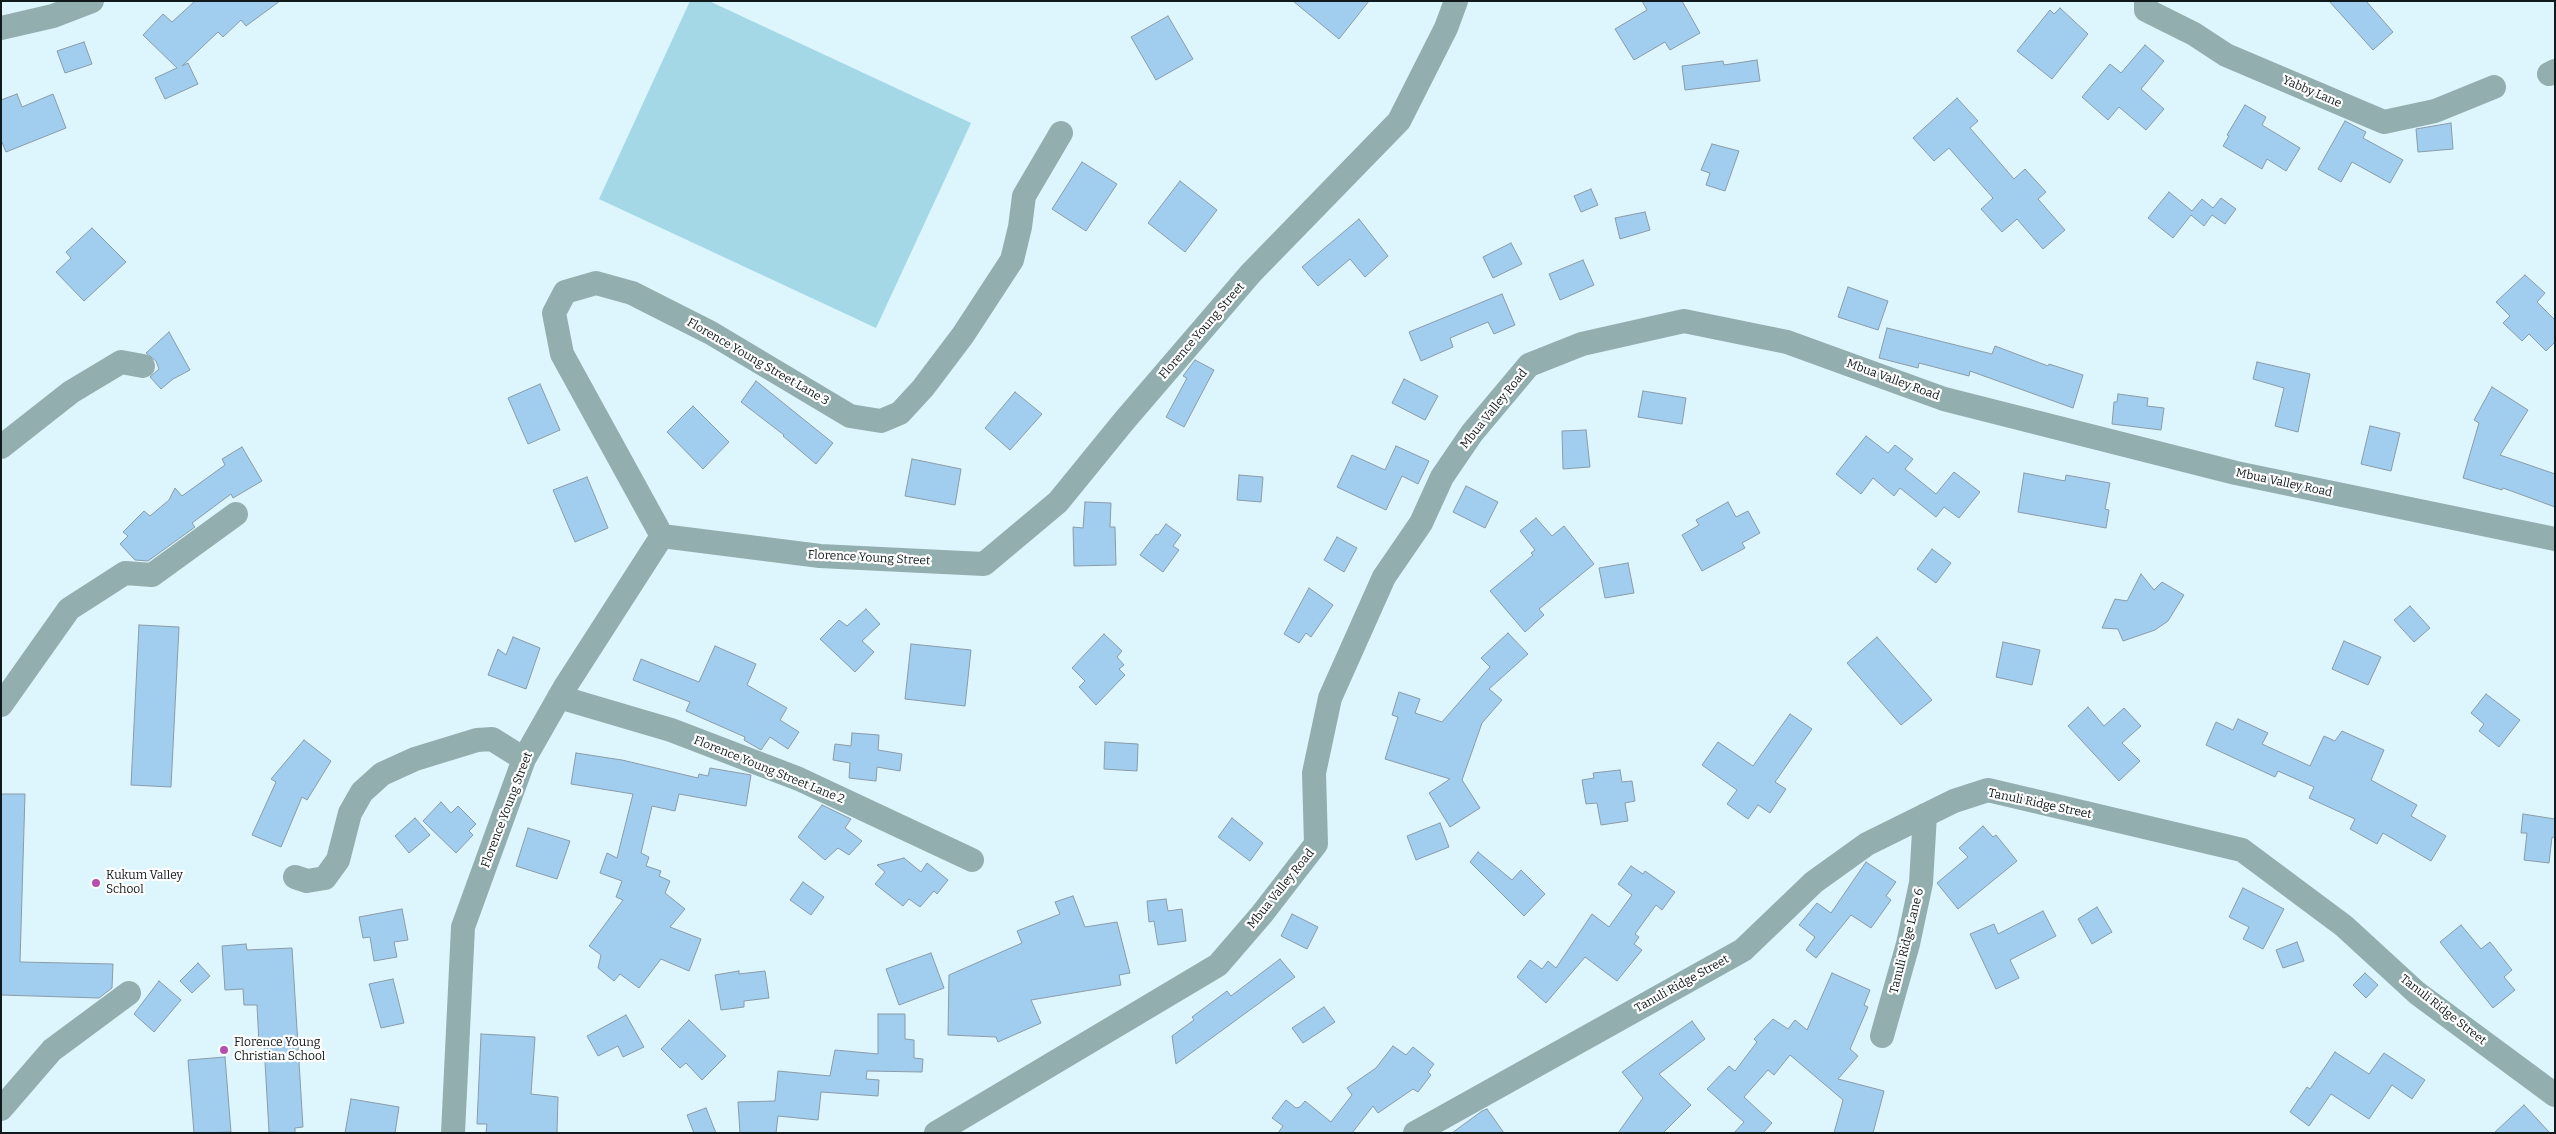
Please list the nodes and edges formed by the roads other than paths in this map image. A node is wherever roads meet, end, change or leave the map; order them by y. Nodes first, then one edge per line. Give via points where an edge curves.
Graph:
1 (92, 1) edge
2 (1456, 1) edge
3 (2146, 1) edge
4 (1, 28) edge
5 (2494, 87) dead end
6 (1061, 134) dead end
7 (143, 366) dead end
8 (1, 447) edge
9 (236, 514) dead end
10 (662, 536) junction
11 (2555, 539) edge
12 (559, 697) junction
13 (1, 705) edge
14 (524, 760) junction
15 (1925, 815) junction
16 (972, 860) dead end
17 (295, 876) dead end
18 (129, 993) dead end
19 (1882, 1036) dead end
20 (2555, 1095) edge
21 (1, 1109) edge
22 (453, 1133) edge
23 (936, 1133) edge
24 (1415, 1133) edge

1 - 4 street via 53,16
2 - 10 street, Florence Young Street via 1446,28 1399,121 1251,273 1058,502 984,564 820,556
3 - 5 street, Yabby Lane via 2146,10 2194,34 2226,55 2384,122 2435,111
6 - 10 street, Florence Young Street Lane 3 via 1024,196 1012,260 924,388 900,413 881,421 850,416 712,333 632,292 596,283 565,292 554,313 562,354
7 - 8 street via 120,362 71,392
9 - 13 street via 152,576 125,572 69,610
10 - 12 street, Florence Young Street
11 - 23 street, Mbua Valley Road via 2236,474 1963,404 1787,342 1684,322 1582,344 1529,365 1472,433 1442,477 1421,523 1384,577 1330,698 1314,773 1316,844 1262,914 1218,965
12 - 14 street, Florence Young Street
12 - 16 street, Florence Young Street Lane 2 via 671,730 799,779
14 - 17 street via 492,739 477,740 414,759 382,774 362,792 350,813 338,860 325,878 307,881
14 - 22 street, Florence Young Street via 463,927
15 - 19 street, Tanuli Ridge Lane 6 via 1921,884
15 - 20 street, Tanuli Ridge Street via 1954,800 1988,790 2242,850 2344,926 2417,993
15 - 24 street, Tanuli Ridge Street via 1867,844 1814,882 1744,950
18 - 21 street via 52,1050

